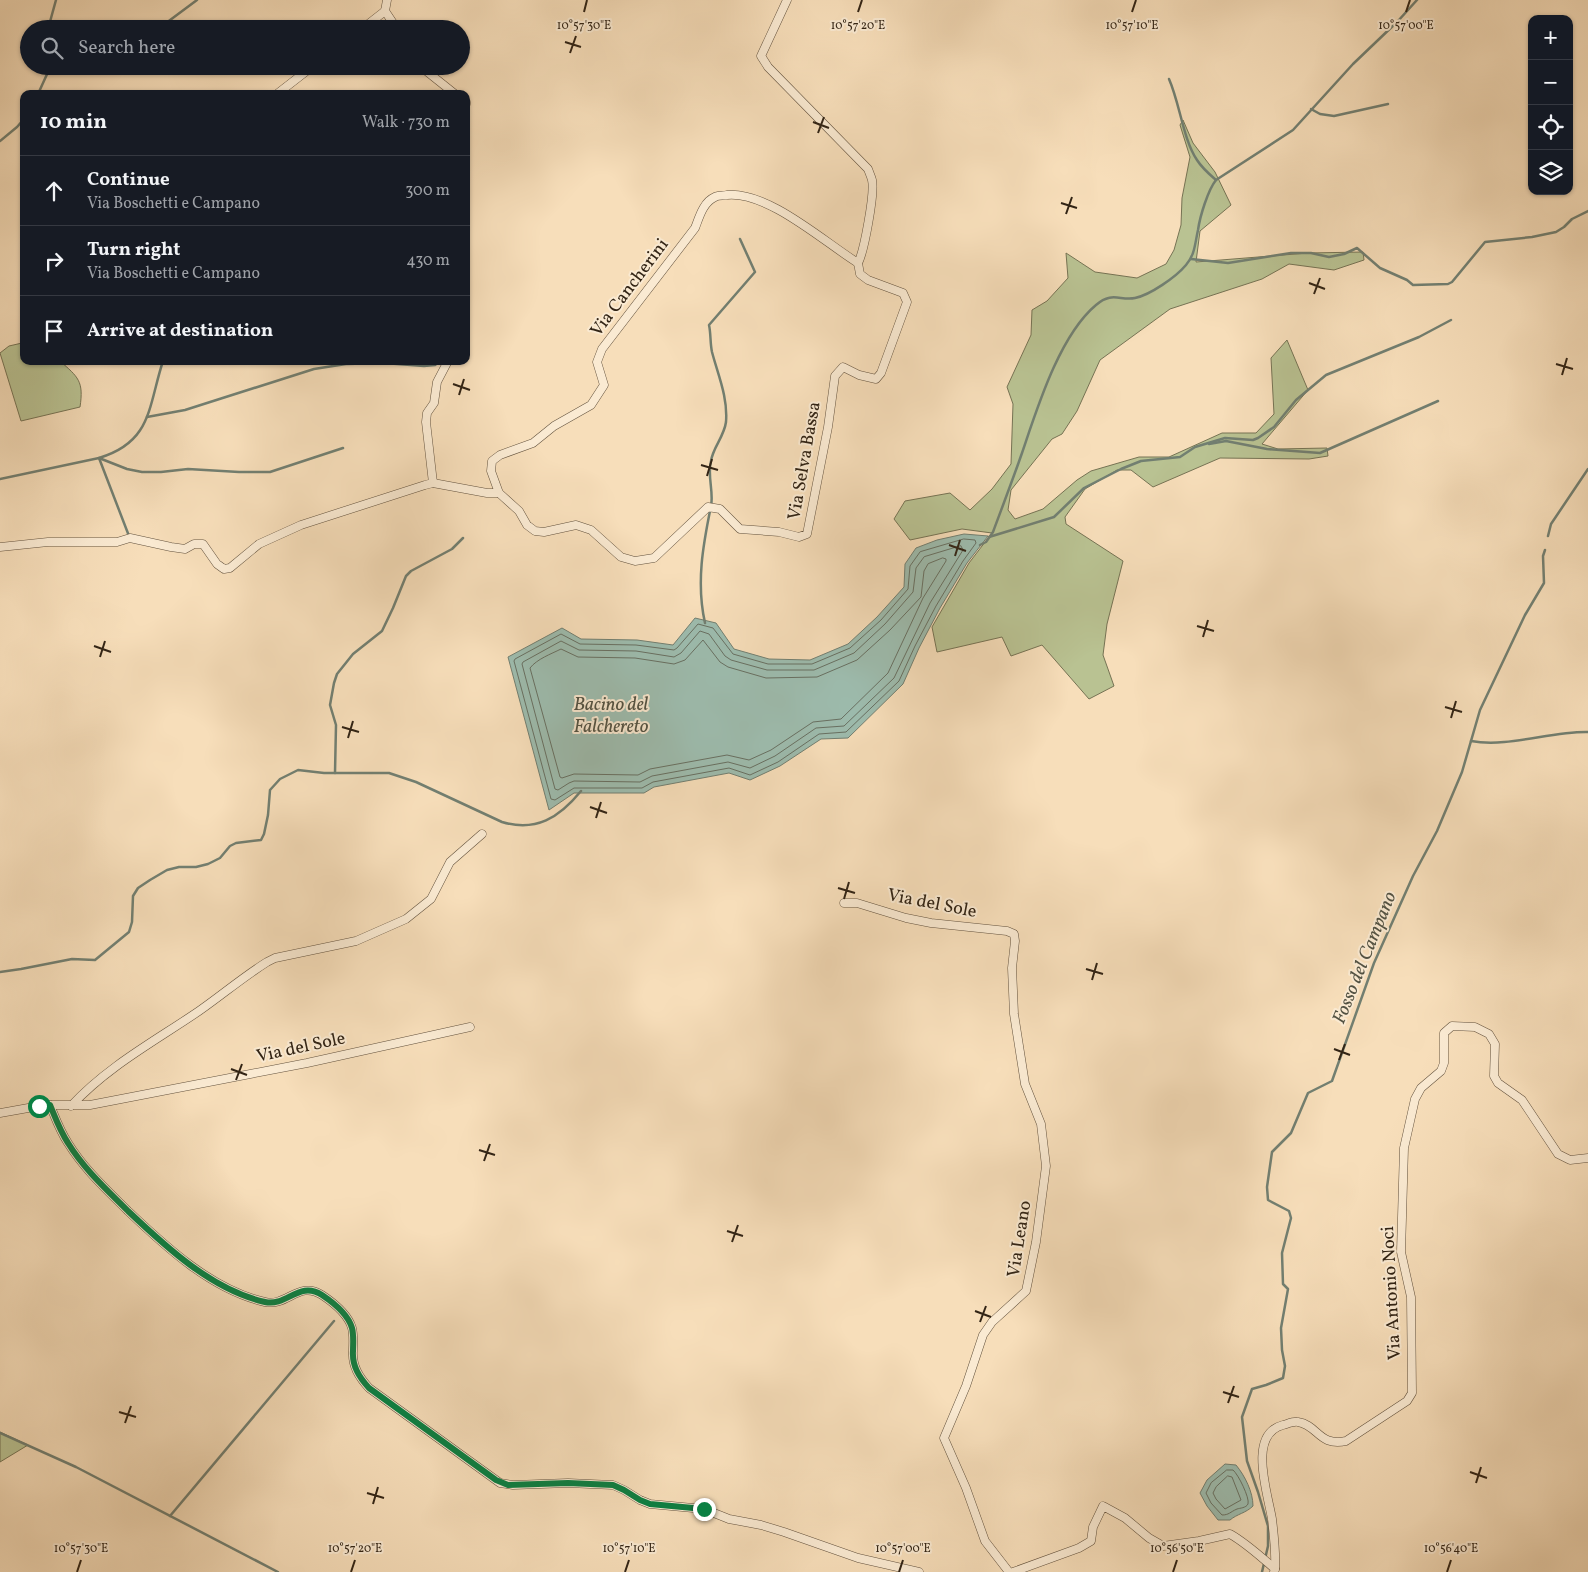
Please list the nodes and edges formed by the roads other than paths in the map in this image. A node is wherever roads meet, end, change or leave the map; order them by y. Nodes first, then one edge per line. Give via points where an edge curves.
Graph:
1 (387, 0) edge
2 (787, 0) edge
3 (385, 11) junction
4 (374, 20) edge
5 (391, 20) edge
6 (302, 75) edge
7 (431, 75) edge
8 (283, 90) edge
9 (450, 90) edge
10 (858, 263) junction
11 (446, 365) edge
12 (433, 483) junction
13 (499, 494) junction
14 (0, 546) edge
15 (482, 834) dead end
16 (844, 903) dead end
17 (1014, 934) joint
18 (470, 1027) dead end
19 (50, 1105) junction
20 (71, 1106) junction
21 (0, 1113) edge
22 (1588, 1158) edge
23 (1274, 1570) edge
24 (919, 1572) edge
25 (1009, 1572) edge
26 (1013, 1572) edge

1 - 3 street
2 - 10 street via 761,56 781,81 868,169 872,182 869,217
3 - 4 street
3 - 5 street
6 - 8 street
7 - 9 street
10 - 13 street, Via Cancherini via 787,215 752,198 734,195 715,197 702,209 695,228 602,349 597,362 604,385 590,405 533,443 492,461 491,471
10 - 13 street, Via Selva Bassa via 860,274 903,293 907,302 876,379 843,367 835,376 807,534 799,537 740,529 720,509 708,507 654,558 635,562 621,557 591,530 576,525 535,531
11 - 12 street via 437,382 434,403 427,413 426,422
12 - 13 street
12 - 14 street via 301,525 259,544 230,568 224,569 202,544 185,549 130,538 117,542
15 - 20 street via 450,862 431,899 406,919 356,941 267,962 111,1069
16 - 17 street, Via del Sole via 857,903 930,923
17 - 25 street, Via Leano via 1014,1014 1025,1084 1041,1124 1046,1166 1036,1242 1026,1291 992,1322 983,1335 944,1438 985,1541
18 - 20 street, Via del Sole via 222,1080
19 - 20 street, Via del Sole
19 - 21 street, Via del Sole
19 - 24 street via 67,1142 91,1175 163,1245 193,1268 234,1291 266,1303 306,1290 322,1295 339,1309 350,1324 354,1364 369,1388 500,1483 613,1485 650,1504 704,1509 858,1558
22 - 23 street, Via Antonio Noci via 1570,1160 1558,1154 1522,1100 1498,1083 1494,1076 1495,1044 1489,1034 1474,1026 1452,1026 1444,1033 1444,1063 1441,1071 1418,1094 1404,1148 1401,1252 1411,1297 1412,1393 1407,1401 1346,1441 1336,1444 1324,1440 1298,1422 1276,1427 1268,1433 1261,1463 1276,1550
23 - 26 street via 1230,1534 1163,1546 1103,1506 1093,1527 1091,1541

